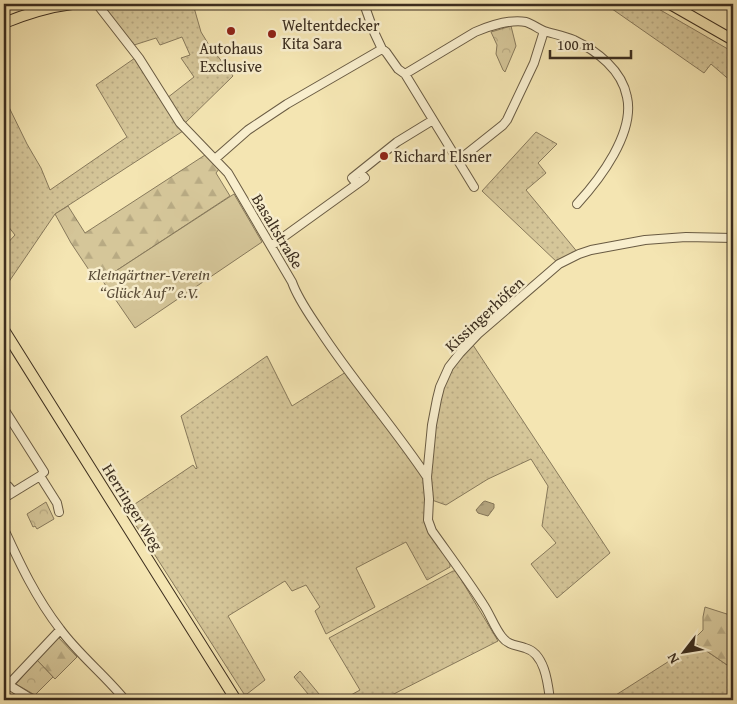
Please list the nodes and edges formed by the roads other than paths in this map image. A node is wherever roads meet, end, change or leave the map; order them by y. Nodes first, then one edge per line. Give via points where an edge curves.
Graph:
1 (72, 4) edge
2 (97, 4) edge
3 (364, 4) edge
4 (670, 4) edge
5 (5, 22) edge
6 (544, 31) junction
7 (733, 40) edge
8 (382, 49) junction
9 (405, 74) junction
10 (434, 120) junction
11 (215, 159) junction
12 (459, 160) junction
13 (474, 186) dead end
14 (577, 204) dead end
15 (733, 238) edge
16 (271, 246) junction
17 (4, 330) edge
18 (4, 409) edge
19 (40, 476) junction
20 (427, 478) junction
21 (4, 488) edge
22 (13, 492) junction
23 (4, 498) edge
24 (59, 512) dead end
25 (4, 529) edge
26 (60, 630) junction
27 (6, 683) edge
28 (33, 700) edge
29 (125, 700) edge
30 (236, 700) edge
31 (550, 700) edge

1 - 5 main road via 53,6
2 - 11 street, Basaltstraße via 139,58 180,123
3 - 8 street
4 - 7 main road
6 - 9 street via 526,22 487,27
6 - 12 street via 534,62 507,120
6 - 14 street via 573,40 599,54 617,74 627,96 626,124 613,156
8 - 9 street
8 - 11 street via 287,104 248,130
9 - 10 street
10 - 12 street
10 - 16 street via 397,142 352,178 357,184
11 - 16 street, Basaltstraße via 228,173
12 - 13 street
15 - 20 street, Kissingerhöfen via 639,241 591,250 559,264 478,334 449,367 435,407
16 - 20 street, Basaltstraße via 325,338
17 - 30 main road, Herringer Weg
18 - 19 street via 44,472
19 - 22 street
19 - 24 street via 58,503
20 - 31 street, Kissingerhöfen via 428,520 432,531 484,605 500,636 510,644 528,648 539,658 550,687
21 - 22 street via 8,486
22 - 23 street
25 - 26 street via 31,585
26 - 27 street via 26,667
26 - 29 street
27 - 28 street

